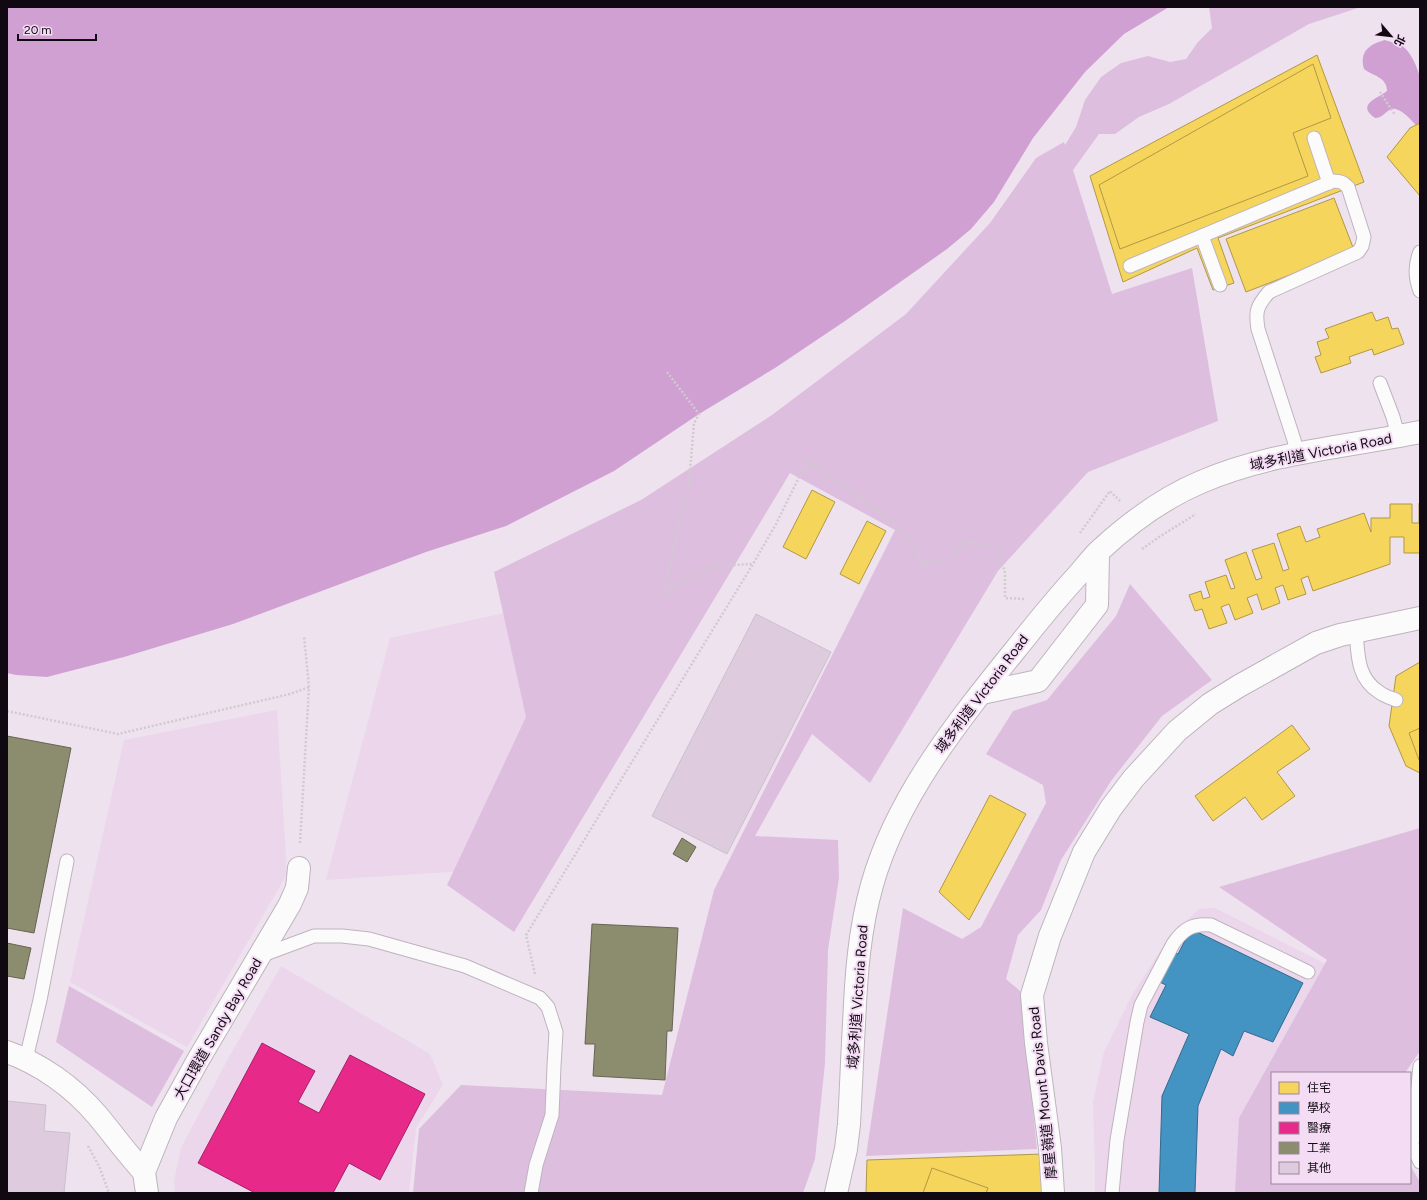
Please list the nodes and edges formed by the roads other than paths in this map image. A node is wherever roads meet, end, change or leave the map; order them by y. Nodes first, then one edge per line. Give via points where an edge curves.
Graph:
1 (1314, 138) dead end
2 (1329, 183) junction
3 (1202, 236) junction
4 (1420, 252) edge
5 (1130, 266) dead end
6 (1220, 284) dead end
7 (1420, 291) edge
8 (1380, 383) dead end
9 (1420, 432) edge
10 (1398, 436) junction
11 (1296, 453) junction
12 (1098, 553) junction
13 (1420, 618) edge
14 (1356, 631) junction
15 (982, 693) junction
16 (1396, 700) dead end
17 (67, 861) dead end
18 (298, 868) road end
19 (260, 956) junction
20 (1308, 972) dead end
21 (16, 1055) edge
22 (1420, 1066) edge
23 (1420, 1162) edge
24 (146, 1183) edge
25 (531, 1193) edge
26 (836, 1193) edge
27 (1053, 1193) edge
28 (1112, 1193) edge

1 - 2 lane
2 - 3 lane
2 - 11 lane via 1339,181 1348,187 1364,237 1362,246 1355,255 1270,292 1260,303 1256,317
3 - 5 lane
3 - 6 lane
4 - 7 lane via 1416,271
8 - 10 lane
9 - 10 street, 域多利道 Victoria Road
10 - 11 street, 域多利道 Victoria Road
11 - 12 street, 域多利道 Victoria Road via 1226,472 1171,497 1136,520
12 - 15 street, 域多利道 Victoria Road via 1058,597
12 - 15 street via 1097,605 1038,681
13 - 14 street, 摩星嶺道 Mount Davis Road
14 - 16 lane via 1360,670 1369,684 1380,693
14 - 27 street, 摩星嶺道 Mount Davis Road via 1316,643 1210,704 1177,731 1133,779 1111,808 1084,852 1047,943 1032,995
15 - 26 street, 域多利道 Victoria Road via 916,784 886,846 873,882 858,952 849,1124
17 - 21 lane via 41,992
18 - 19 street, 大口環道 Sandy Bay Road via 297,888
19 - 24 street, 大口環道 Sandy Bay Road via 170,1112
19 - 25 lane via 314,936 369,939 465,966 540,998 548,1007 556,1032 552,1115 536,1165
20 - 28 lane via 1211,925 1200,924 1190,927 1178,936 1141,1005 1120,1124
21 - 24 street via 63,1083 96,1114
22 - 23 lane via 1412,1145

